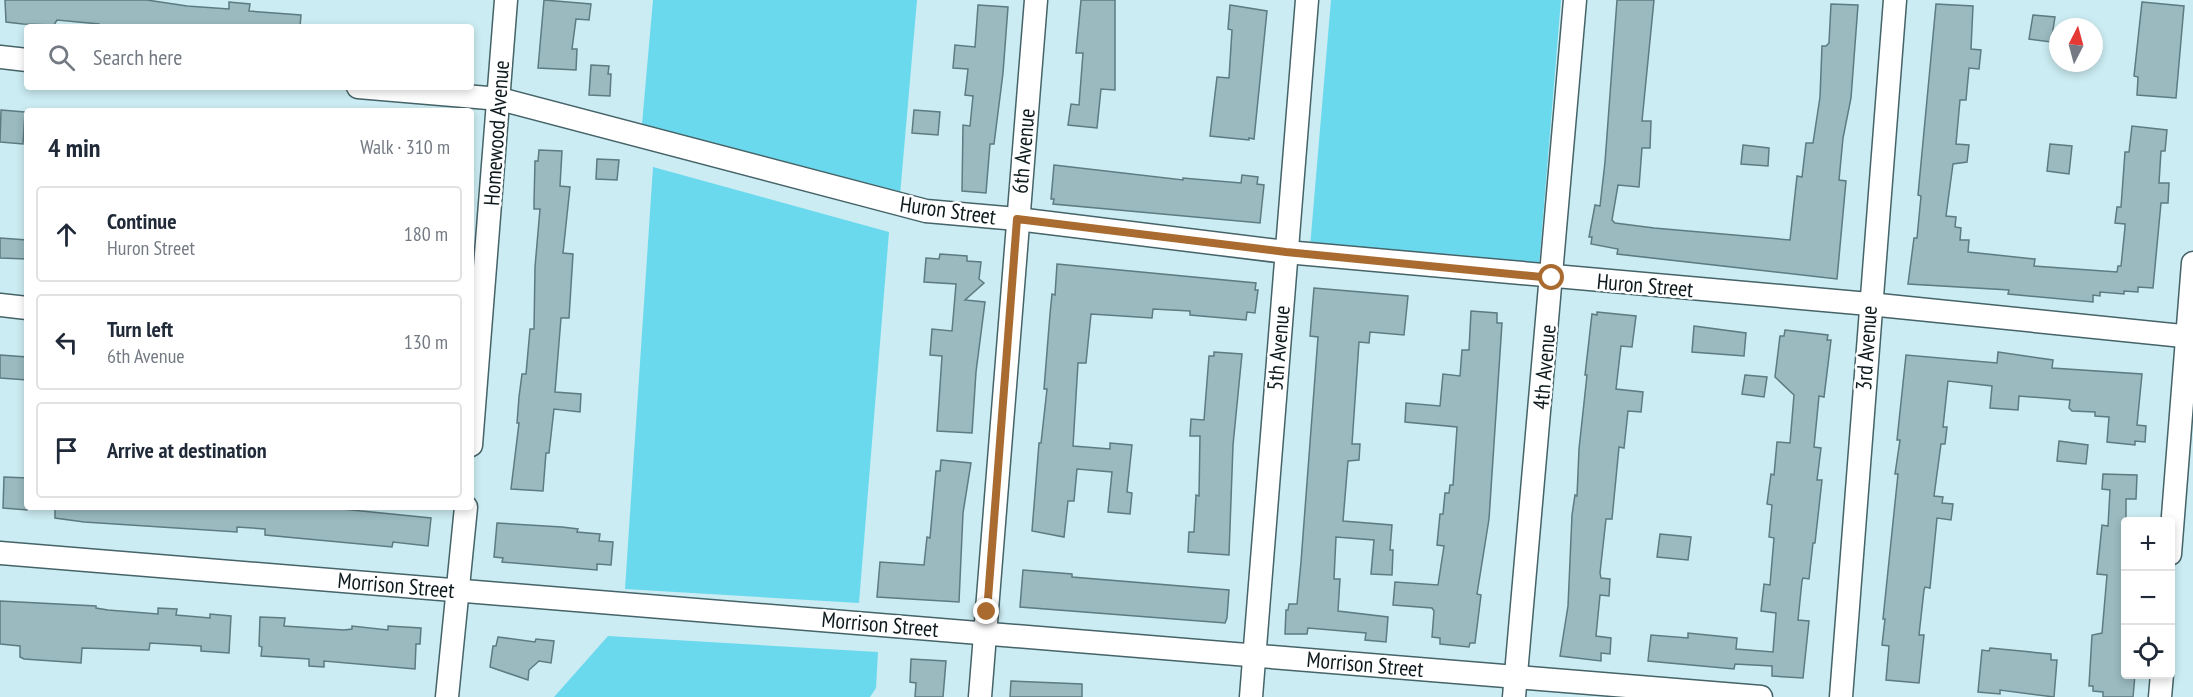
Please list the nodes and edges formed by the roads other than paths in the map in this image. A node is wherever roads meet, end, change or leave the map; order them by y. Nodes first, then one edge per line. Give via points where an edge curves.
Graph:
1 (506, 0) edge
2 (1036, 0) edge
3 (1307, 0) edge
4 (1575, 0) edge
5 (1895, 0) edge
6 (0, 57) edge
7 (24, 60) edge
8 (394, 90) edge
9 (500, 99) junction
10 (1017, 219) junction
11 (1286, 252) junction
12 (2193, 263) edge
13 (1552, 278) junction
14 (1869, 304) junction
15 (0, 305) edge
16 (24, 308) edge
17 (2190, 337) edge
18 (475, 346) edge
19 (474, 371) edge
20 (466, 510) edge
21 (2173, 517) edge
22 (0, 553) edge
23 (460, 590) junction
24 (986, 633) junction
25 (1254, 655) junction
26 (2162, 679) edge
27 (1515, 687) edge
28 (447, 697) edge
29 (980, 697) edge
30 (1251, 697) edge
31 (1761, 697) edge
32 (1841, 697) edge
33 (2160, 697) edge

1 - 9 street, Homewood Avenue
2 - 10 street, 6th Avenue
3 - 11 street, 5th Avenue
4 - 13 street, 4th Avenue
5 - 14 street, 3rd Avenue
6 - 7 street
8 - 9 street, Huron Street
9 - 10 street, Huron Street via 926,211
9 - 18 street, Homewood Avenue
10 - 11 street, Huron Street
10 - 24 street, 6th Avenue
11 - 13 street, Huron Street
11 - 25 street, 5th Avenue
12 - 17 street
13 - 14 street, Huron Street
13 - 27 street, 4th Avenue
14 - 17 street, Huron Street
14 - 32 street, 3rd Avenue
15 - 16 street
17 - 21 street
18 - 19 street, Homewood Avenue
20 - 23 street
22 - 23 street, Morrison Street
23 - 24 street, Morrison Street
23 - 28 street
24 - 25 street, Morrison Street
24 - 29 street, 6th Avenue
25 - 27 street, Morrison Street
25 - 30 street, 5th Avenue
26 - 33 street
27 - 31 street, Morrison Street

